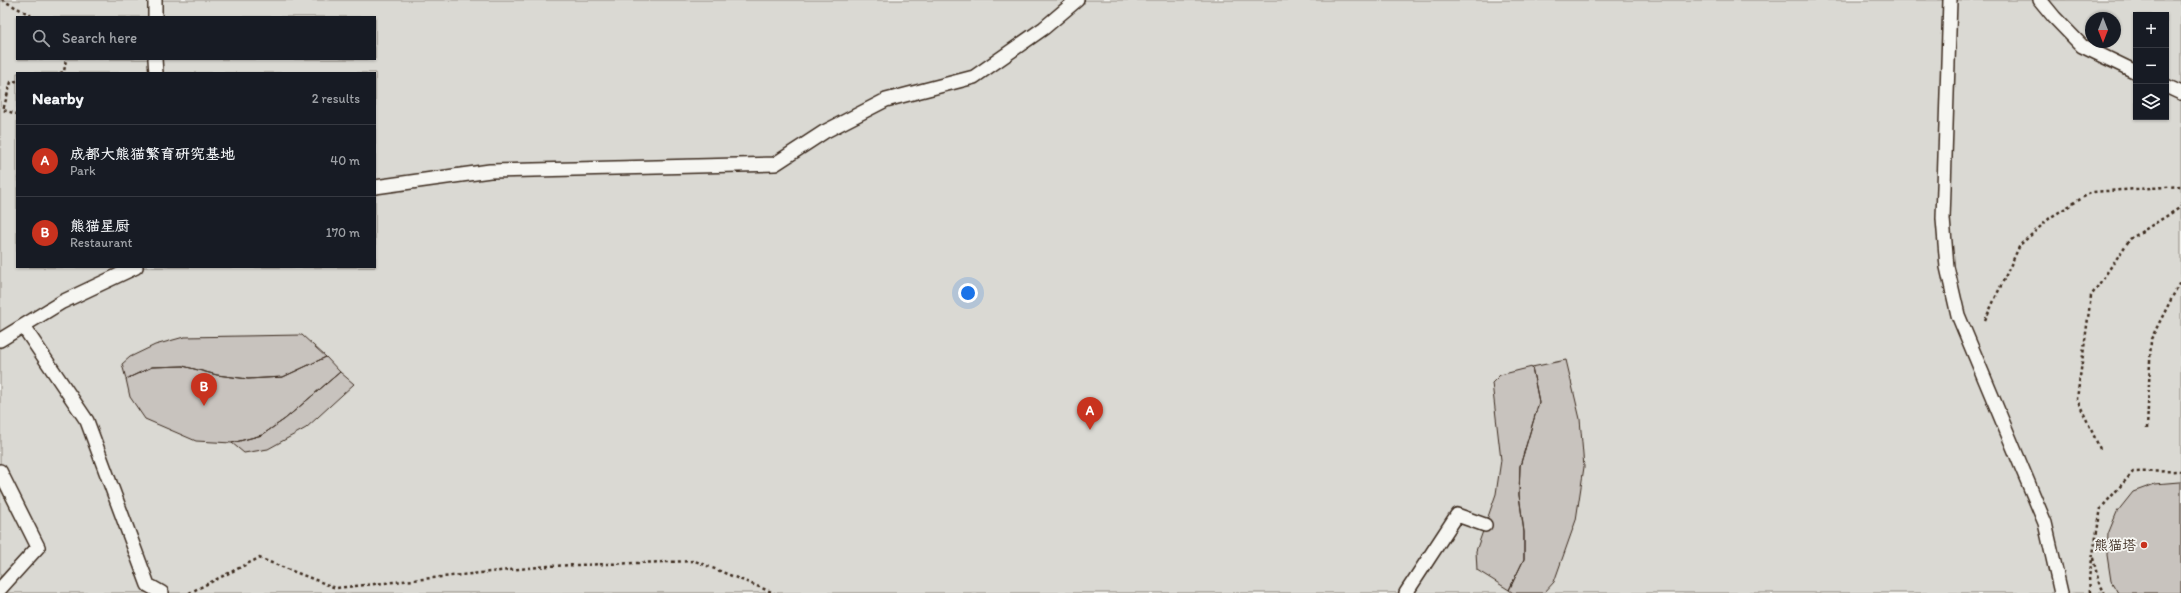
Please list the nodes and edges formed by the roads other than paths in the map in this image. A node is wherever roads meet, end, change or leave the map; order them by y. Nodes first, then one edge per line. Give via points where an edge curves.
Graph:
1 (154, 0) edge
2 (1077, 0) edge
3 (1950, 0) edge
4 (2040, 0) edge
5 (155, 16) edge
6 (156, 60) edge
7 (2133, 71) edge
8 (156, 72) edge
9 (2169, 87) edge
10 (2181, 93) edge
11 (376, 187) edge
12 (134, 268) edge
13 (24, 326) junction
14 (0, 340) edge
15 (0, 471) edge
16 (1485, 525) dead end
17 (0, 589) edge
18 (162, 593) edge
19 (1406, 593) edge
20 (2061, 593) edge

1 - 5 lane
2 - 11 lane via 1044,28 974,76 886,100 824,132 775,164 490,171
3 - 20 lane via 1943,219 1947,267 1958,315 2045,523
4 - 7 lane via 2082,46
6 - 8 lane
9 - 10 lane
12 - 13 lane via 62,302
13 - 14 lane
13 - 18 lane via 87,421 148,585
15 - 17 lane via 38,547
16 - 19 lane via 1457,515

